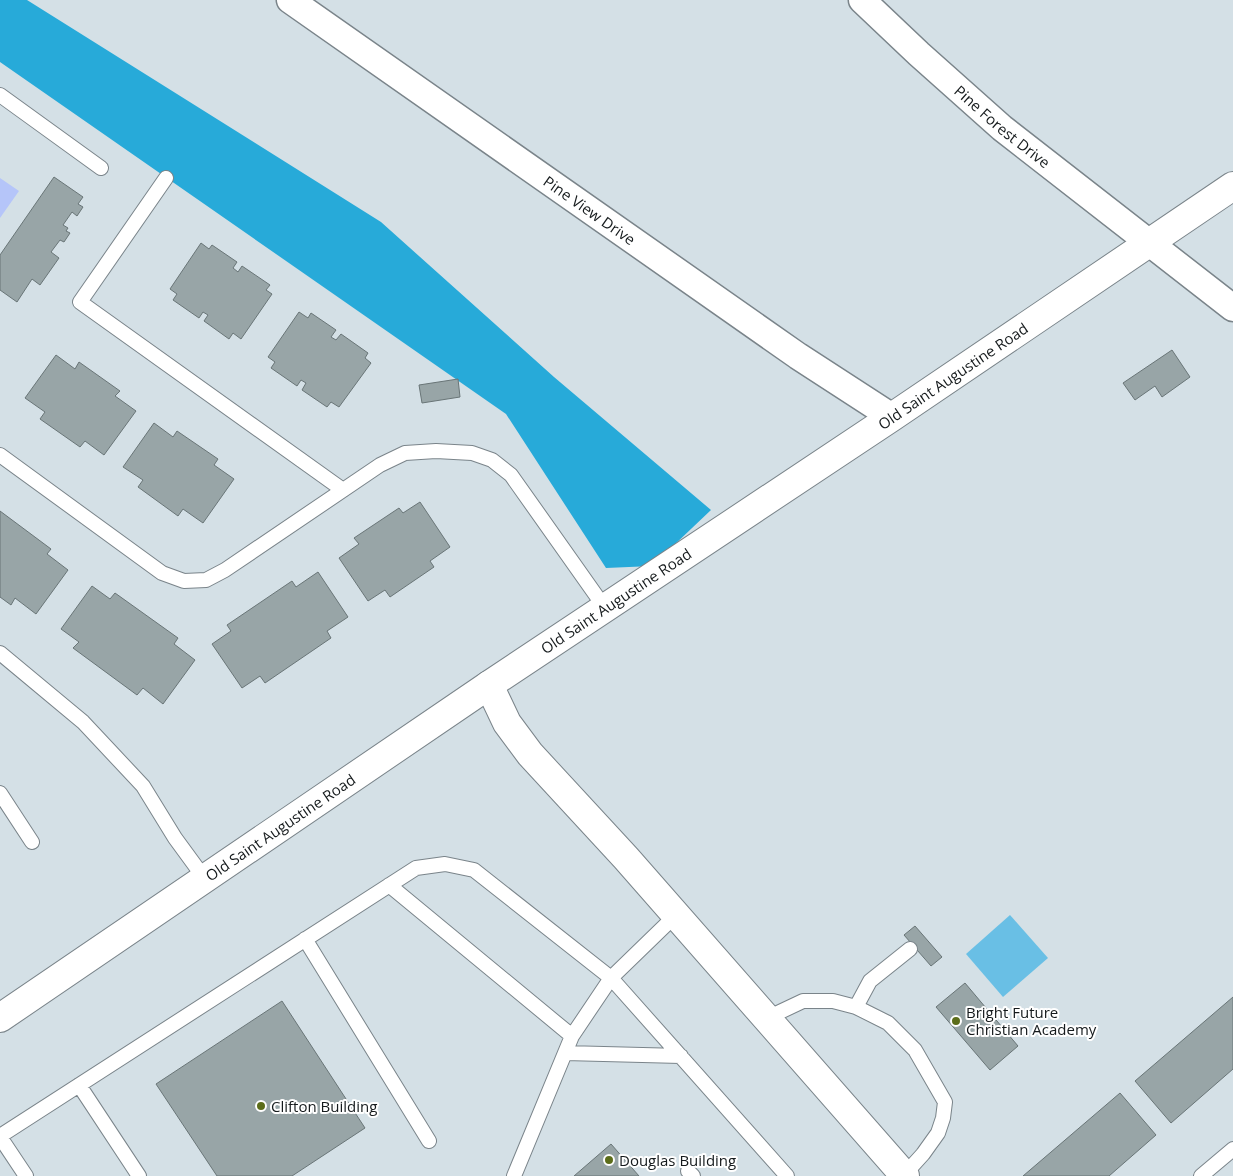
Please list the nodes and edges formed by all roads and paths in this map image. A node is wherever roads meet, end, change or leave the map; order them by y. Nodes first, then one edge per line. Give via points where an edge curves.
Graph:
1 (290, 0) edge
2 (862, 0) edge
3 (0, 95) edge
4 (101, 168) dead end
5 (166, 178) dead end
6 (1233, 186) edge
7 (1149, 243) junction
8 (1233, 308) edge
9 (892, 417) junction
10 (0, 455) edge
11 (343, 490) junction
12 (605, 608) junction
13 (0, 653) edge
14 (489, 686) junction
15 (0, 792) edge
16 (32, 842) dead end
17 (205, 879) junction
18 (389, 885) junction
19 (676, 914) junction
20 (305, 939) junction
21 (910, 949) dead end
22 (611, 978) junction
23 (856, 1007) junction
24 (0, 1018) edge
25 (767, 1018) junction
26 (572, 1036) junction
27 (565, 1053) junction
28 (681, 1056) junction
29 (79, 1085) junction
30 (0, 1136) edge
31 (429, 1141) dead end
32 (1233, 1149) edge
33 (785, 1175) edge
34 (26, 1176) edge
35 (139, 1176) edge
36 (514, 1176) edge
37 (904, 1176) edge
38 (1201, 1176) edge

1 - 9 street, Pine View Drive via 798,356
2 - 7 street, Pine Forest Drive via 1002,128
3 - 4 lane
5 - 11 lane via 80,302
6 - 7 street, Old Saint Augustine Road
7 - 8 street, Pine Forest Drive
7 - 9 street, Old Saint Augustine Road
9 - 12 street, Old Saint Augustine Road
10 - 11 lane via 162,573 184,581 206,580 225,570
11 - 12 lane via 380,464 405,453 472,453 492,460 511,475
12 - 14 street, Old Saint Augustine Road
13 - 17 lane via 83,722 143,786
14 - 17 street, Old Saint Augustine Road
14 - 19 street via 508,723 530,754
15 - 16 lane
17 - 24 street, Old Saint Augustine Road
18 - 20 lane
18 - 22 lane via 416,868 445,864 474,870
18 - 26 lane
19 - 22 lane
19 - 25 street
20 - 29 lane
20 - 31 lane
21 - 23 lane via 870,981
22 - 26 lane
22 - 28 lane
23 - 25 lane via 833,1001 803,1001
23 - 37 lane via 888,1023 915,1050 945,1102 938,1133
25 - 37 street
26 - 27 lane
27 - 28 lane
27 - 36 lane
28 - 33 lane
29 - 30 lane
29 - 35 lane
30 - 34 lane
32 - 38 lane

